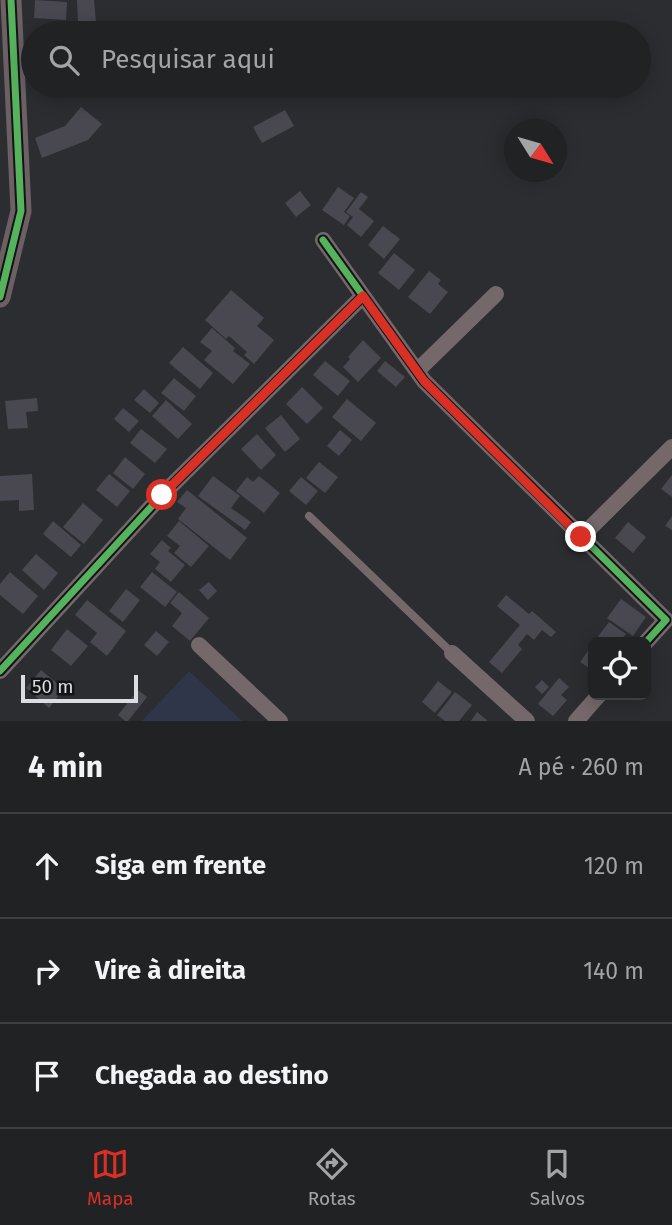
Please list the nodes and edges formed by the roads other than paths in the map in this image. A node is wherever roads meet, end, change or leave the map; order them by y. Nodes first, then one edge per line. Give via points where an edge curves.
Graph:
1 (11, 0) edge
2 (323, 240) dead end
3 (496, 294) dead end
4 (363, 296) junction
5 (0, 298) edge
6 (417, 371) junction
7 (672, 447) edge
8 (309, 516) dead end
9 (581, 537) junction
10 (651, 637) edge
11 (199, 645) dead end
12 (452, 653) joint
13 (0, 671) edge
14 (595, 700) edge
15 (280, 721) edge
16 (527, 721) edge
17 (576, 721) edge

1 - 5 street via 21,211
2 - 4 street
3 - 6 street
4 - 6 street
4 - 13 street via 162,495
6 - 9 street
7 - 9 street
8 - 12 lane
9 - 10 street via 666,620
11 - 15 street
12 - 16 street
14 - 17 street

